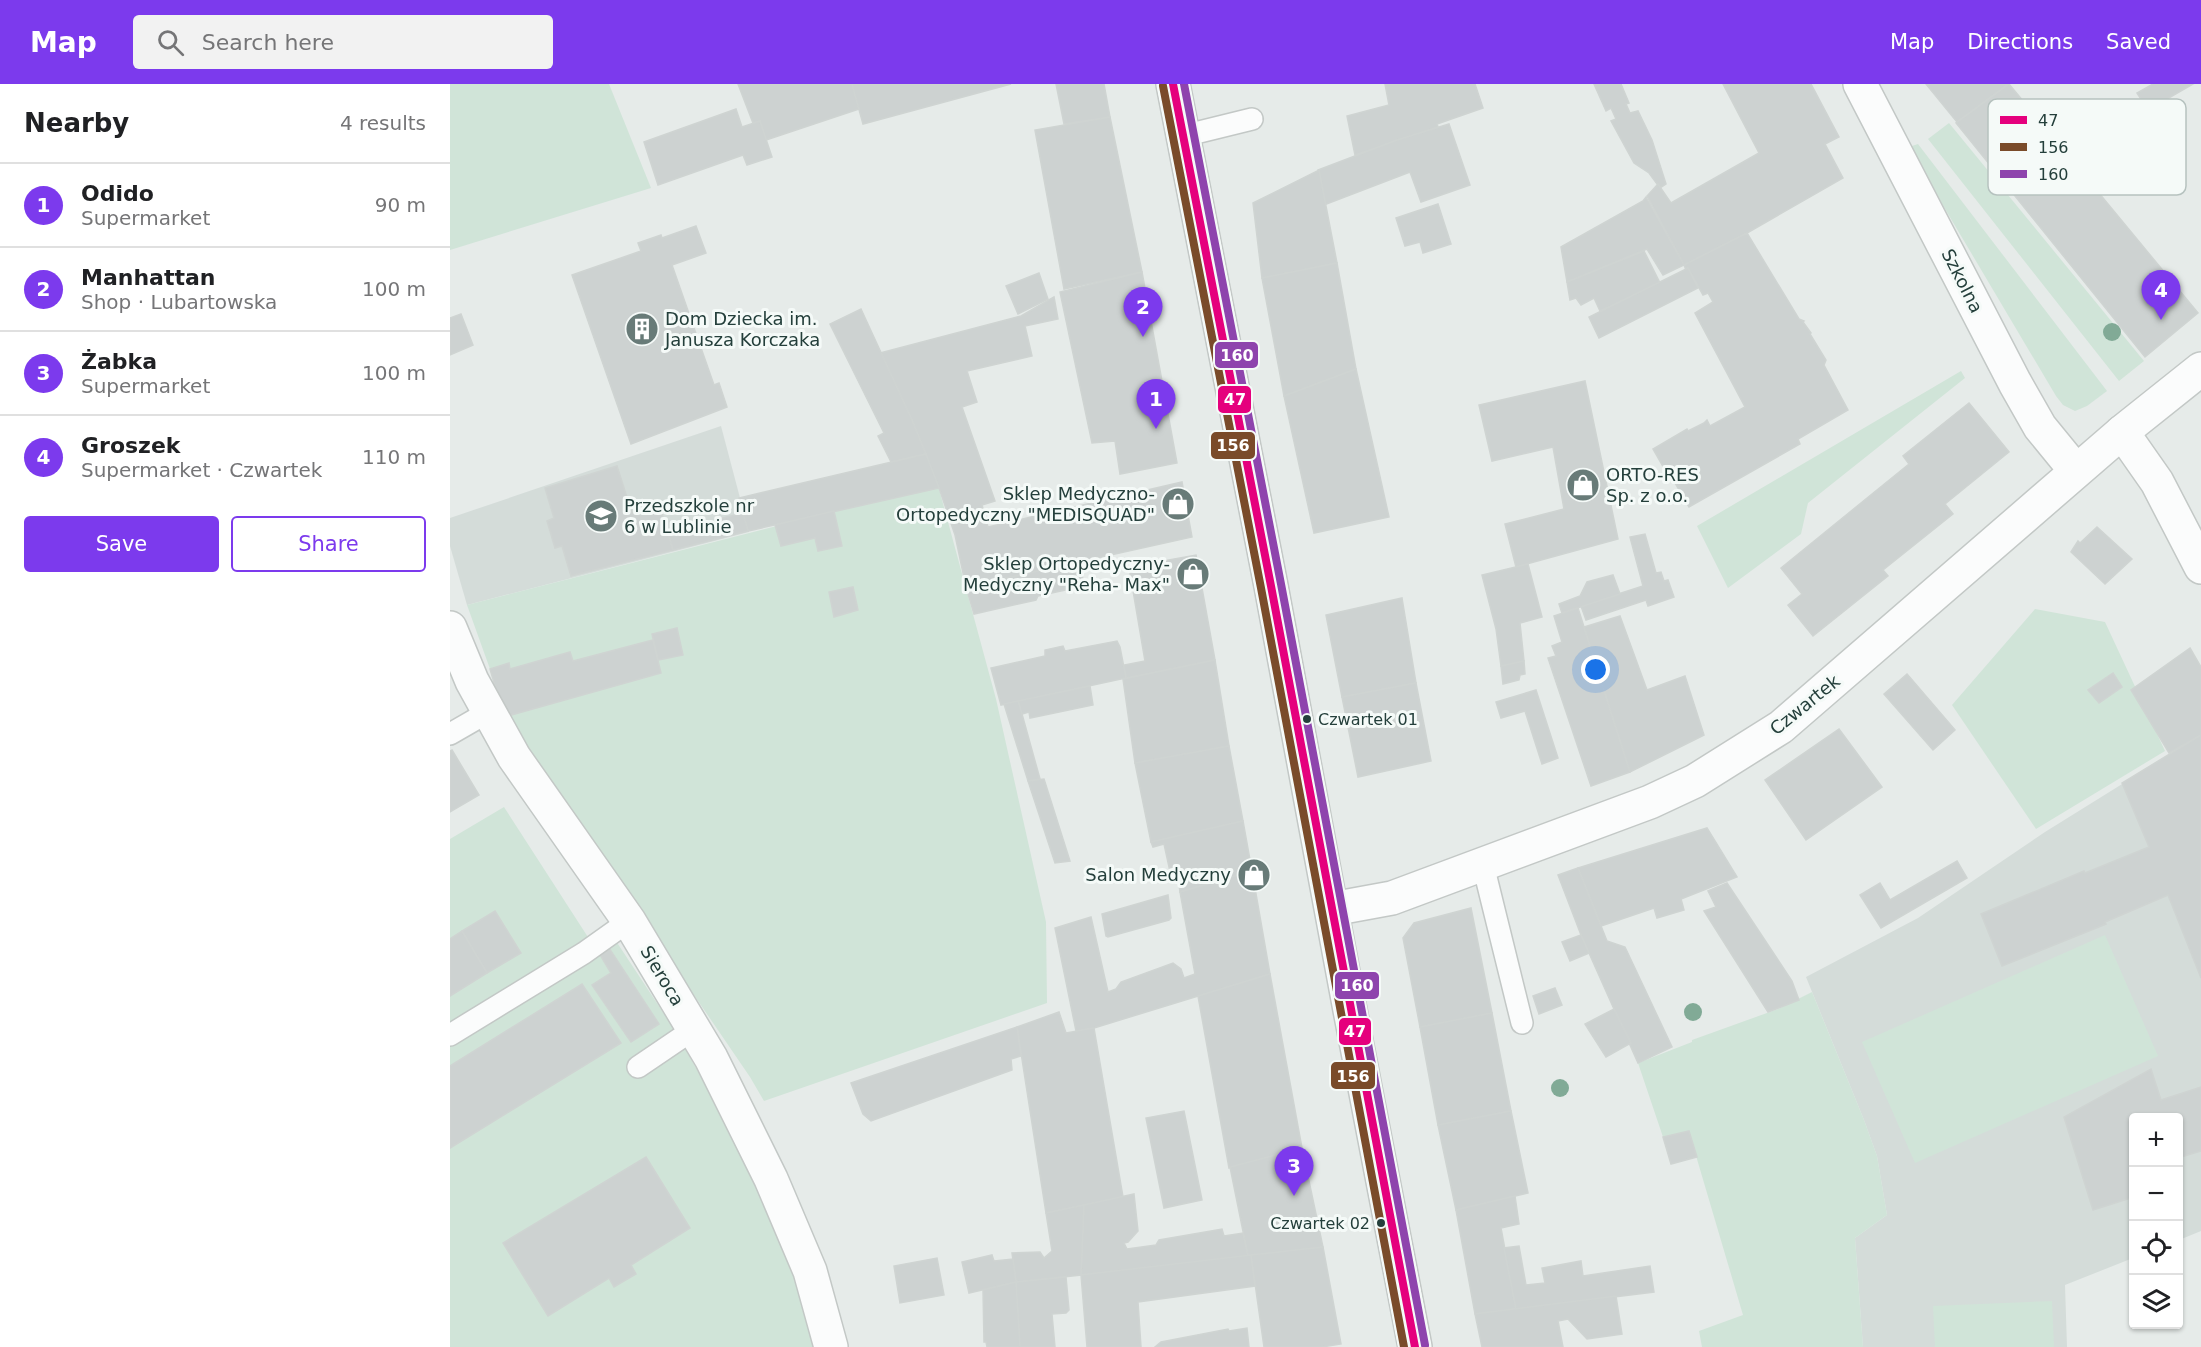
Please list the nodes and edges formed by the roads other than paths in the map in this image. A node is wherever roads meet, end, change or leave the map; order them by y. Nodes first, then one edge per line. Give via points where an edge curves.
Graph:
1 (1173, 84) edge
2 (1860, 84) edge
3 (1252, 118) dead end
4 (1183, 136) junction
5 (2201, 369) edge
6 (2122, 432) junction
7 (2076, 471) junction
8 (2201, 567) edge
9 (450, 628) edge
10 (490, 711) junction
11 (450, 734) edge
12 (1483, 865) junction
13 (1332, 909) junction
14 (629, 921) junction
15 (1522, 1023) dead end
16 (694, 1029) junction
17 (450, 1035) edge
18 (638, 1067) dead end
19 (831, 1347) edge
20 (1415, 1347) edge

1 - 4 street
2 - 7 street, Szkolna via 2015,383 2040,427
3 - 4 lane
4 - 13 street
5 - 6 street, Czwartek
6 - 7 street, Czwartek
6 - 8 street via 2157,482
7 - 12 street, Czwartek via 1780,727 1695,781 1650,802
9 - 10 street, Sieroca via 472,681
10 - 11 lane
10 - 14 street, Sieroca via 514,756
12 - 13 street, Czwartek via 1392,898
12 - 15 lane
13 - 20 street
14 - 16 street, Sieroca
14 - 17 lane
16 - 18 lane
16 - 19 street, Sieroca via 771,1179 810,1271

